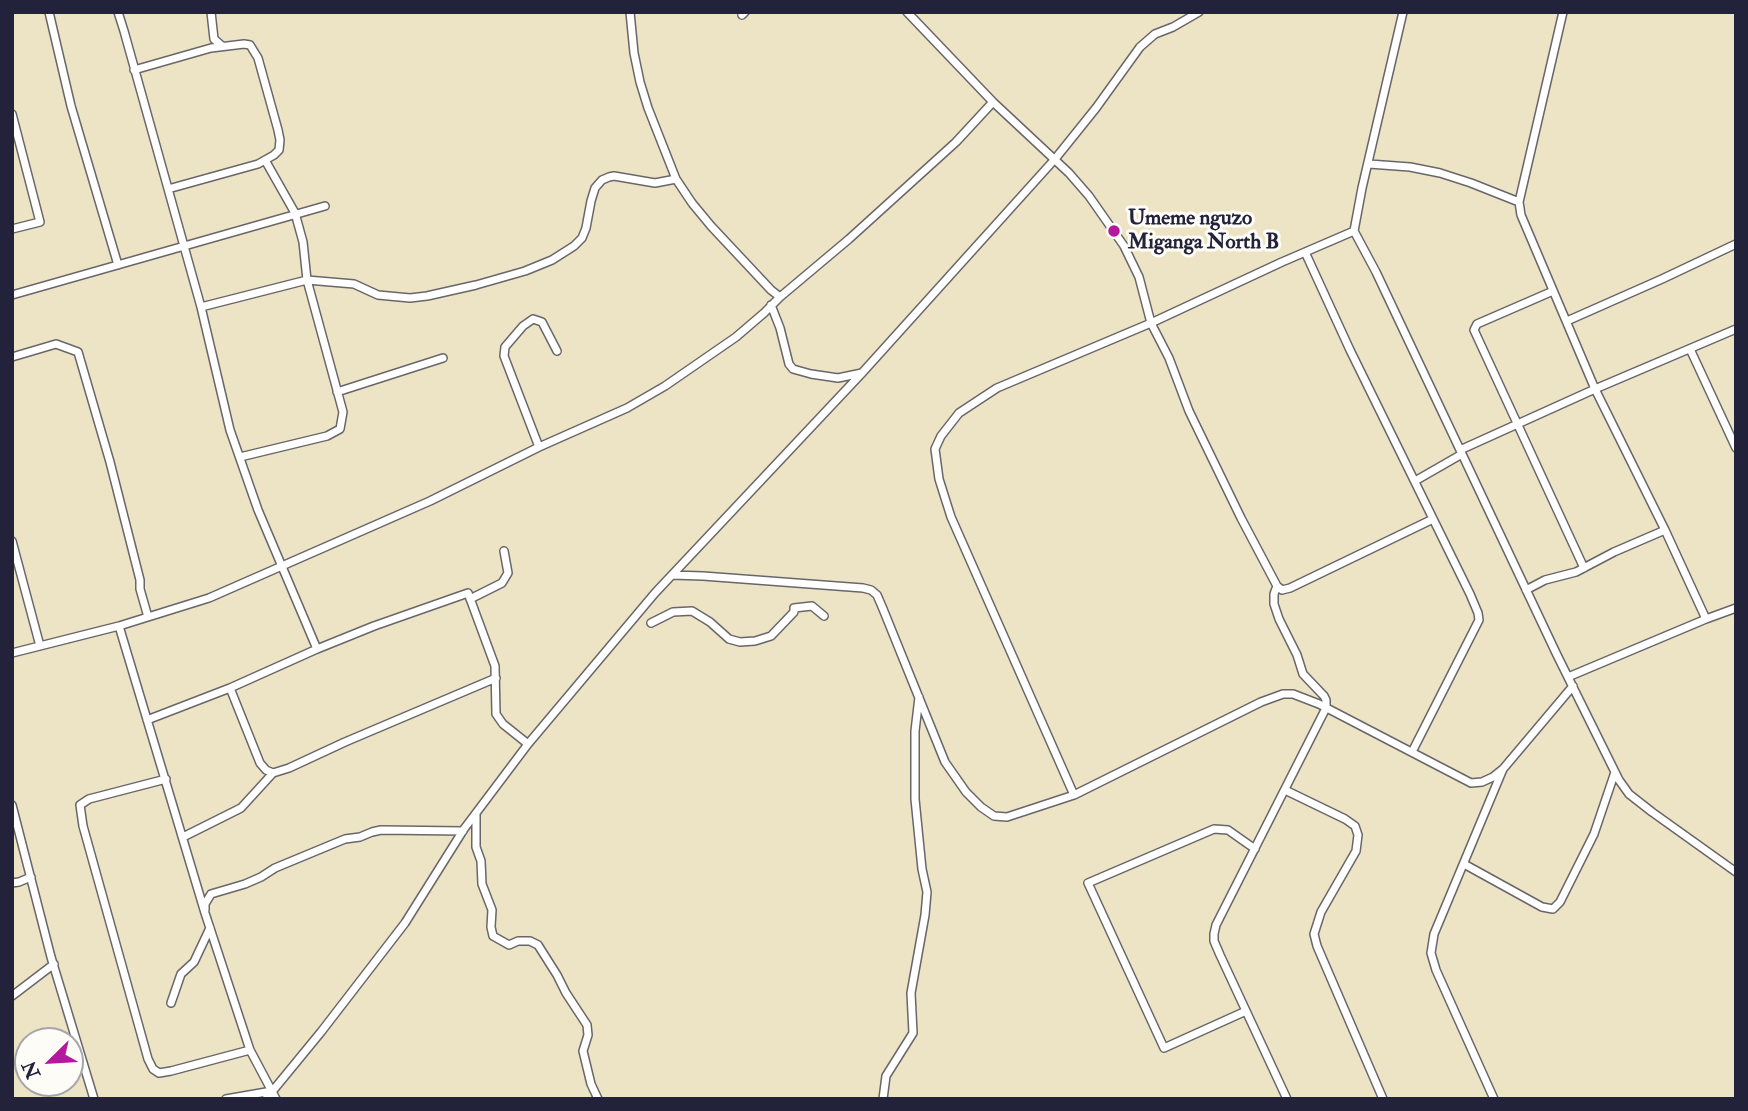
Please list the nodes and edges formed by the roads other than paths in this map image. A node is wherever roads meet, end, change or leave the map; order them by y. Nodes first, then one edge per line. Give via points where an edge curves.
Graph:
1 (49, 12) edge
2 (118, 12) edge
3 (211, 12) edge
4 (630, 12) edge
5 (907, 12) edge
6 (1199, 12) edge
7 (1403, 12) edge
8 (1563, 12) edge
9 (222, 47) junction
10 (134, 70) junction
11 (993, 102) junction
12 (12, 114) edge
13 (1055, 159) junction
14 (265, 160) junction
15 (1369, 164) junction
16 (676, 179) junction
17 (168, 189) junction
18 (1519, 202) junction
19 (325, 205) dead end
20 (295, 214) junction
21 (12, 229) edge
22 (1354, 231) junction
23 (1736, 244) edge
24 (185, 246) junction
25 (1305, 252) junction
26 (118, 265) junction
27 (307, 279) junction
28 (1553, 291) junction
29 (12, 295) edge
30 (780, 297) junction
31 (771, 305) junction
32 (201, 307) junction
33 (1567, 321) junction
34 (1151, 323) junction
35 (1736, 329) edge
36 (1690, 349) junction
37 (557, 351) dead end
38 (12, 357) edge
39 (443, 358) dead end
40 (862, 373) junction
41 (1595, 389) junction
42 (337, 392) junction
43 (1517, 425) junction
44 (540, 447) junction
45 (1736, 448) edge
46 (1461, 452) junction
47 (240, 457) junction
48 (1415, 481) junction
49 (1433, 519) junction
50 (1665, 530) junction
51 (12, 541) edge
52 (504, 551) dead end
53 (282, 566) junction
54 (1584, 568) junction
55 (673, 575) junction
56 (1277, 586) junction
57 (1526, 590) junction
58 (470, 599) junction
59 (1736, 608) edge
60 (824, 615) dead end
61 (148, 617) junction
62 (1706, 619) junction
63 (651, 623) dead end
64 (119, 626) junction
65 (40, 646) junction
66 (317, 649) junction
67 (12, 653) edge
68 (1568, 677) junction
69 (496, 678) junction
70 (1573, 686) junction
71 (230, 688) junction
72 (919, 696) junction
73 (1326, 708) junction
74 (147, 720) junction
75 (528, 744) junction
76 (1412, 752) junction
77 (1503, 769) junction
78 (1615, 772) junction
79 (273, 773) junction
80 (166, 779) junction
81 (1285, 790) junction
82 (1074, 795) junction
83 (12, 805) edge
84 (476, 813) junction
85 (463, 831) junction
86 (183, 837) junction
87 (1255, 849) junction
88 (1464, 864) junction
89 (1736, 872) edge
90 (31, 877) junction
91 (12, 883) edge
92 (205, 913) junction
93 (210, 928) junction
94 (54, 964) junction
95 (12, 996) edge
96 (171, 1003) dead end
97 (1246, 1011) junction
98 (250, 1050) junction
99 (272, 1091) junction
100 (94, 1099) edge
101 (226, 1099) edge
102 (264, 1099) edge
103 (276, 1099) edge
104 (598, 1099) edge
105 (883, 1099) edge
106 (1286, 1099) edge
107 (1383, 1099) edge
108 (1494, 1099) edge

1 - 26 street via 71,106
2 - 10 street
3 - 9 street via 214,39
4 - 16 street via 640,82
5 - 11 street
6 - 13 street via 1148,39
7 - 15 street
8 - 18 street
9 - 10 street
9 - 14 street via 250,45 258,58 280,140 279,150
10 - 17 street
11 - 13 street
11 - 30 street via 956,142
12 - 21 street via 40,222
13 - 34 street via 1089,196 1124,246 1139,277
13 - 40 street
14 - 17 street
14 - 20 street
15 - 18 street via 1440,173
15 - 22 street
16 - 27 street via 654,183 614,176 603,180 595,188 586,228 574,246 525,271 476,285 410,298 378,295 354,284
16 - 30 street via 711,226
17 - 24 street
18 - 28 street
19 - 20 street
20 - 24 street
20 - 27 street
22 - 25 street
22 - 46 street
23 - 33 street
24 - 26 street
24 - 32 street
25 - 34 street
25 - 48 street
26 - 29 street
27 - 32 street
27 - 42 street
28 - 33 street
28 - 43 street via 1474,328
30 - 31 street
31 - 40 street via 793,369 838,378
31 - 44 street via 736,337 665,386
32 - 47 street
33 - 41 street
34 - 56 street via 1189,411
34 - 82 street via 997,388 960,413 934,449 951,517
35 - 36 street
36 - 41 street
36 - 45 street
37 - 44 street via 542,322 533,319 505,347 504,356
38 - 61 street via 56,344 78,352
39 - 42 street
40 - 55 street
41 - 43 street
41 - 50 street
42 - 47 street via 343,412 340,429
43 - 46 street
43 - 54 street
44 - 53 street
46 - 48 street
46 - 57 street
47 - 53 street
48 - 49 street
49 - 56 street via 1290,588
49 - 76 street via 1479,620
50 - 54 street
50 - 62 street
51 - 65 street
52 - 58 street via 508,573 502,583
53 - 61 street via 209,598
53 - 66 street
54 - 57 street
55 - 72 street via 871,590
55 - 75 street
56 - 73 street via 1274,604 1279,619 1303,674 1324,695
57 - 68 street
58 - 66 street via 467,593
58 - 69 street
59 - 62 street
60 - 63 street via 812,606 794,608 771,636 755,642 729,639 692,611 673,612
61 - 64 street
62 - 68 street
64 - 65 street
64 - 74 street
65 - 67 street
66 - 71 street
68 - 70 street
69 - 75 street via 498,718
69 - 79 street
70 - 77 street
70 - 78 street
71 - 74 street
71 - 79 street via 260,763
72 - 82 street via 945,762 966,792 994,816 1007,817
72 - 105 street via 915,799 927,892 925,915 911,993 913,1033 886,1076
73 - 76 street
73 - 81 street
73 - 82 street via 1283,694
74 - 80 street
75 - 84 street
76 - 77 street via 1471,783
77 - 88 street
78 - 88 street via 1594,834 1553,909
78 - 89 street via 1629,794
79 - 86 street via 241,808
80 - 86 street
80 - 98 street via 80,805 148,1059 159,1073
81 - 87 street
81 - 107 street via 1355,826 1358,835 1356,851 1321,912 1314,934
83 - 90 street
84 - 85 street
84 - 104 street via 476,847 494,936 509,945 518,941 538,945 587,1025 583,1051
85 - 92 street via 381,830 345,839 211,894
85 - 99 street via 405,923
86 - 92 street
87 - 97 street via 1214,934
87 - 97 street via 1228,830 1214,829 1088,883 1164,1048
88 - 108 street via 1434,934 1431,953
90 - 91 street
90 - 94 street
92 - 93 street
93 - 96 street via 193,964 181,974
93 - 98 street
94 - 95 street
94 - 100 street
97 - 106 street
98 - 99 street
99 - 101 street
99 - 102 street
99 - 103 street

